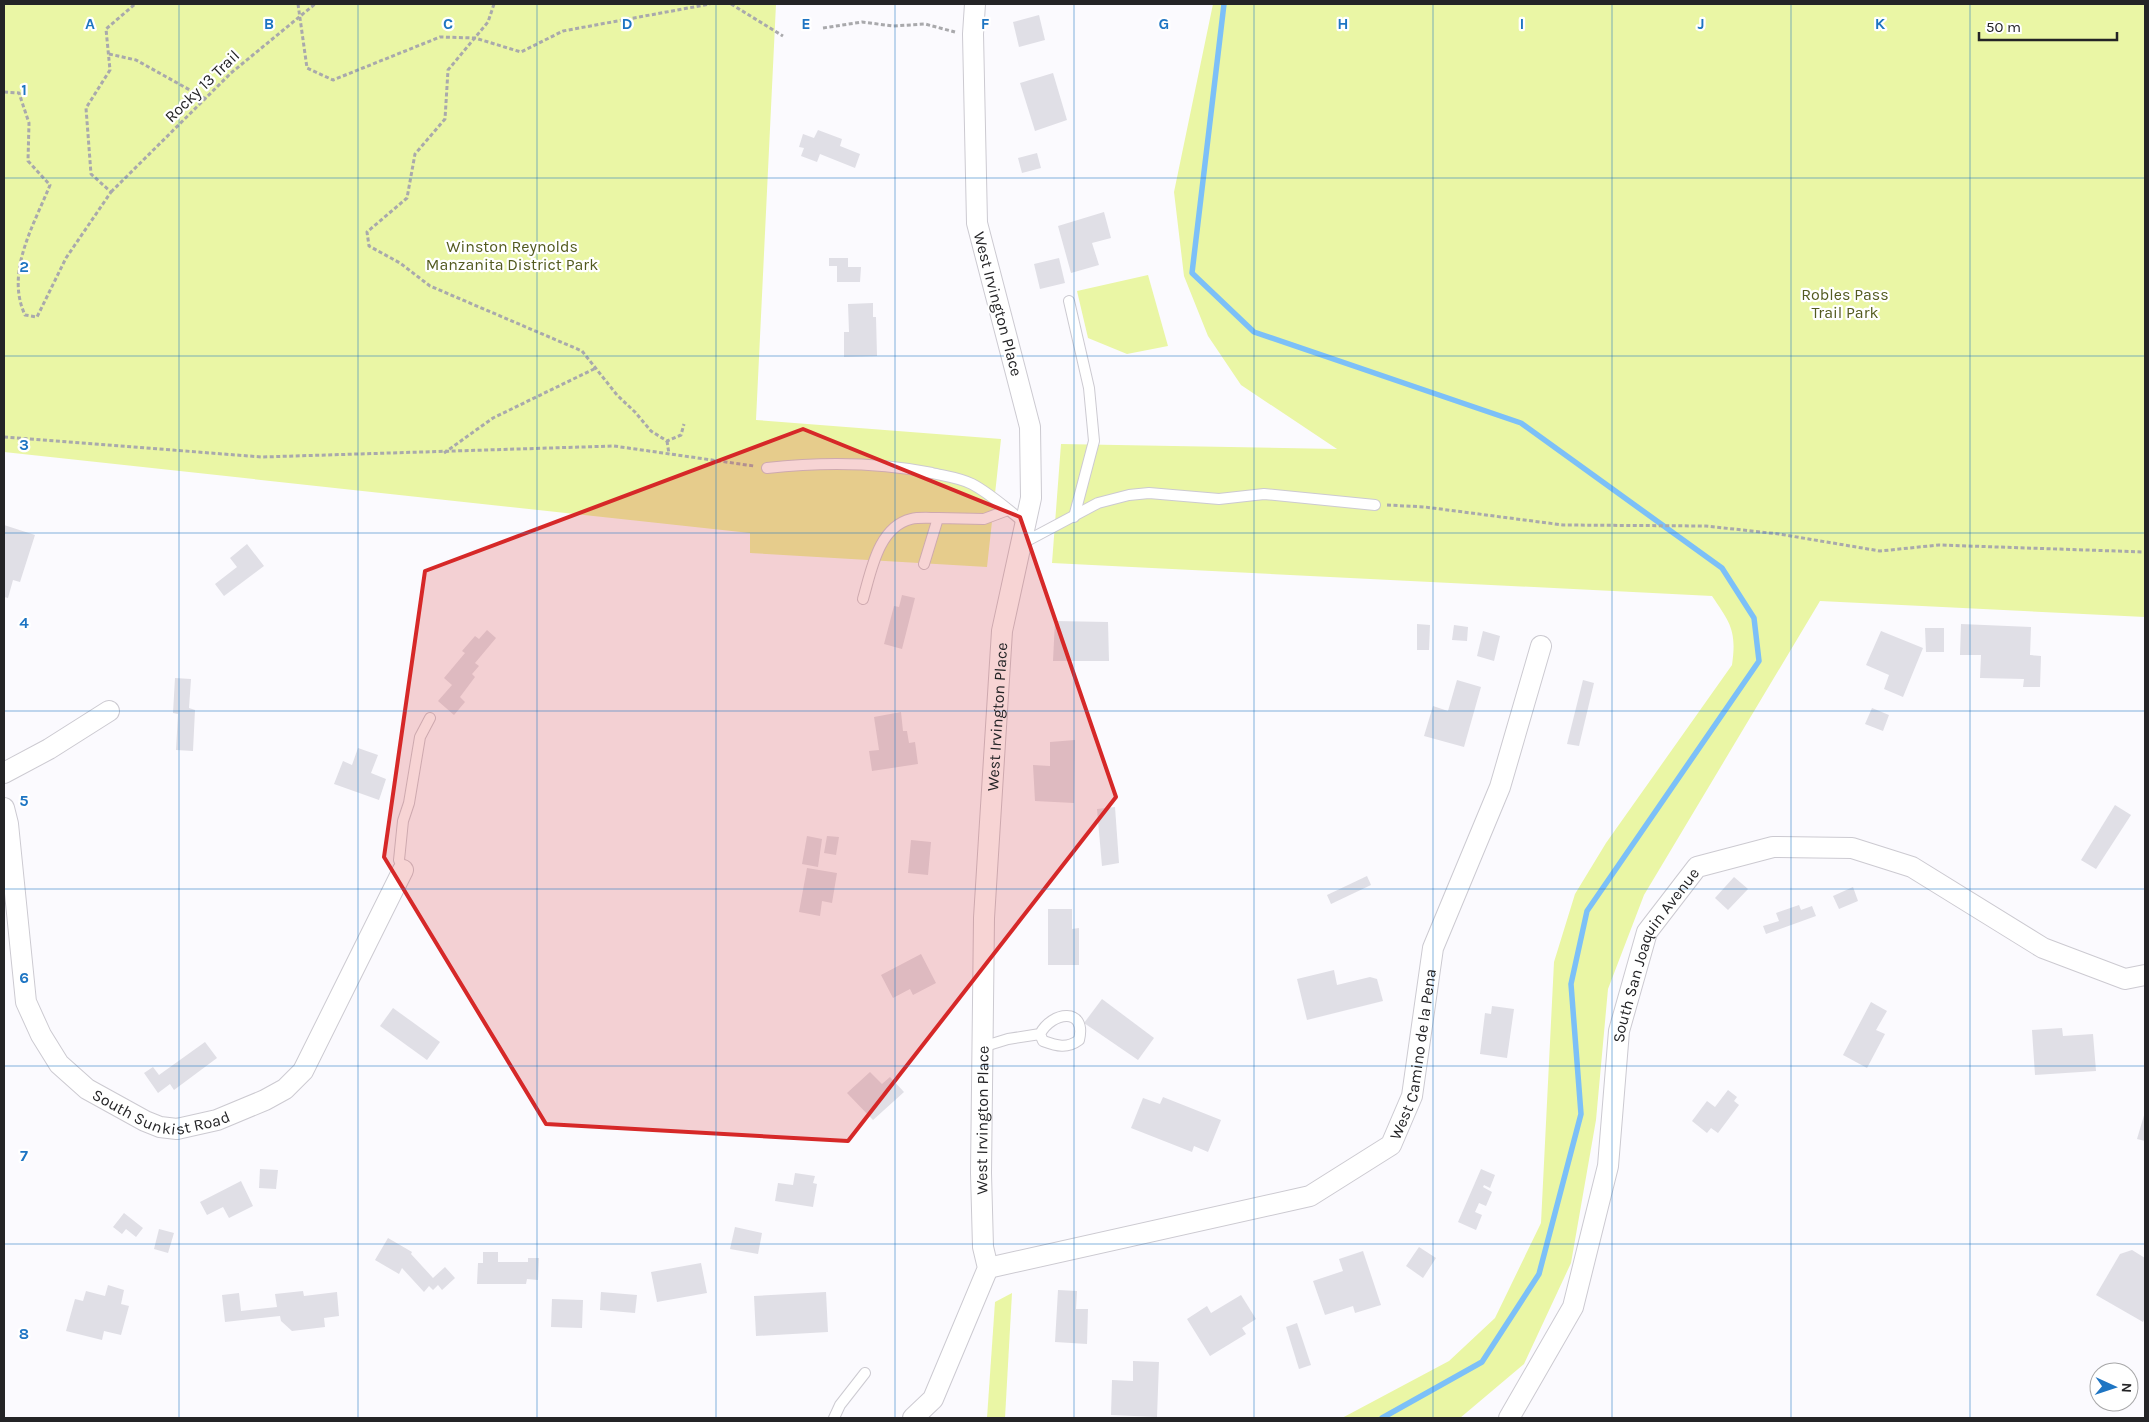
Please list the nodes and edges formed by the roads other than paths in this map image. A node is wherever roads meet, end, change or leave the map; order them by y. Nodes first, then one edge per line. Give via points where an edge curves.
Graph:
1 (974, 4) edge
2 (1069, 301) dead end
3 (767, 468) road end
4 (1375, 505) road end
5 (1008, 510) junction
6 (1074, 516) junction
7 (938, 518) junction
8 (1025, 523) junction
9 (1020, 544) junction
10 (924, 564) dead end
11 (863, 599) dead end
12 (1541, 646) dead end
13 (109, 711) dead end
14 (430, 718) dead end
15 (4, 773) edge
16 (4, 808) edge
17 (403, 870) joint
18 (2145, 975) edge
19 (1040, 1034) dead end
20 (982, 1047) junction
21 (988, 1268) junction
22 (865, 1373) dead end
23 (834, 1418) edge
24 (913, 1418) edge
25 (1510, 1418) edge

1 - 8 street, West Irvington Place via 977,224 1030,427 1031,498
2 - 6 lane via 1090,388 1094,441
3 - 5 lane via 852,463 920,471 971,484
4 - 6 lane via 1264,494 1219,499 1149,493 1098,503
5 - 7 lane via 984,519
5 - 8 lane
6 - 9 lane
7 - 10 lane
7 - 11 lane via 911,519 891,531 874,559
8 - 9 street, West Irvington Place
9 - 20 street, West Irvington Place via 1002,631 984,918
12 - 21 street, West Camino de la Pena via 1500,787 1433,948 1412,1096 1391,1145 1310,1196
13 - 15 street
14 - 17 lane via 420,736 403,821 399,860
16 - 17 street, South Sunkist Road via 26,1002 41,1035 59,1064 87,1089 160,1128 177,1129 217,1120 285,1089 303,1070
18 - 25 street, South San Joaquin Avenue via 2125,979 2043,948 1912,867 1852,848 1772,847 1697,867 1647,932 1619,1031 1608,1166 1573,1307
19 - 20 lane
20 - 21 street, West Irvington Place via 982,1247
21 - 24 street via 933,1399
22 - 23 lane

